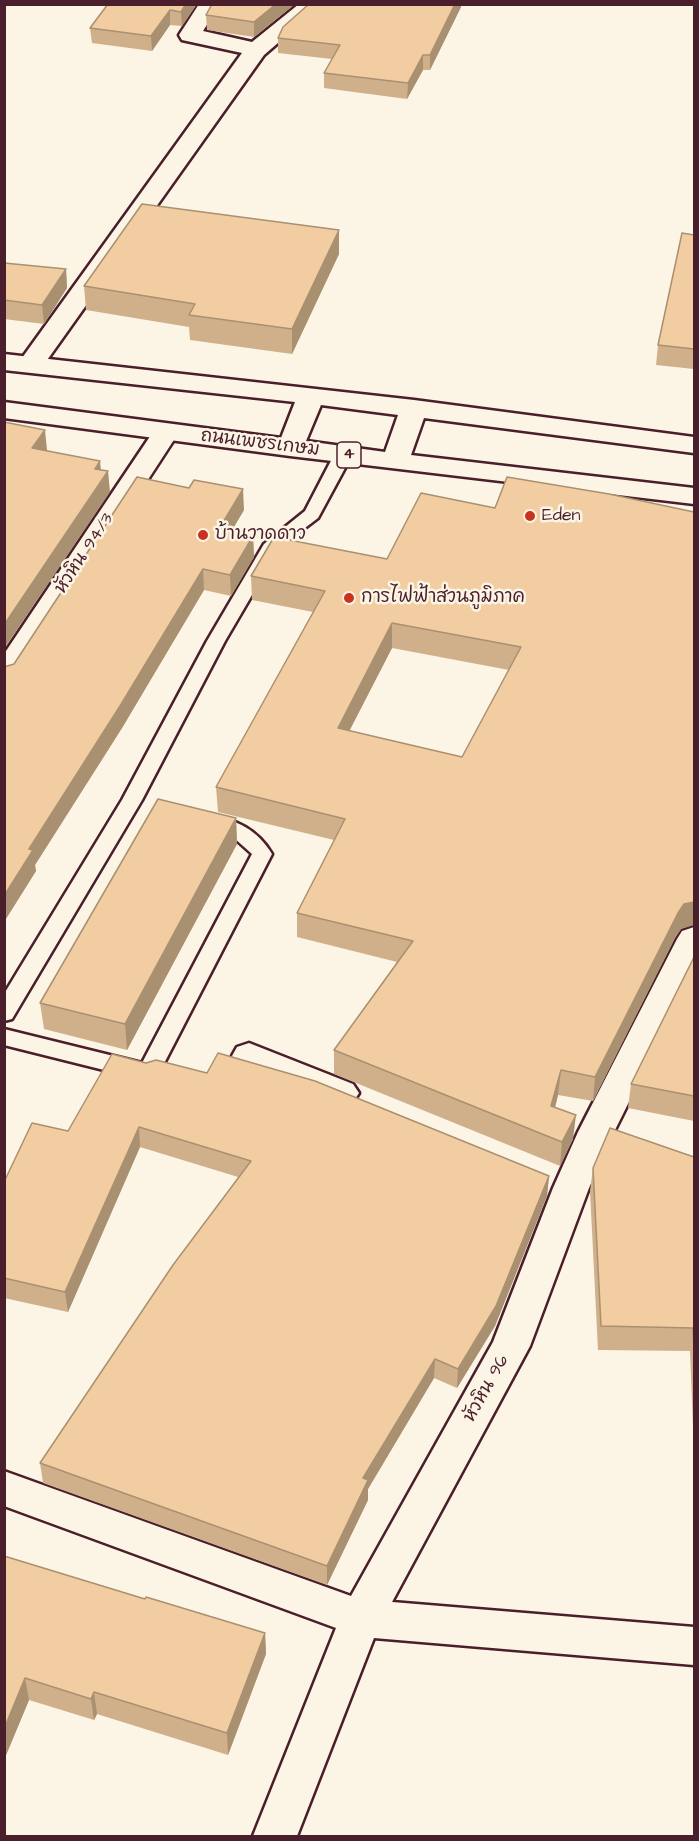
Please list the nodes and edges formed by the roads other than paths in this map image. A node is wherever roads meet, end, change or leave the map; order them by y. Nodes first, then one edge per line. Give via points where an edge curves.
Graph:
1 (210, 4) edge
2 (313, 4) edge
3 (256, 50) junction
4 (4, 362) edge
5 (32, 364) junction
6 (311, 396) junction
7 (414, 408) junction
8 (4, 410) edge
9 (166, 432) junction
10 (694, 445) edge
11 (290, 448) junction
12 (343, 454) junction
13 (395, 461) junction
14 (694, 496) edge
15 (4, 677) edge
16 (132, 800) junction
17 (153, 805) edge
18 (195, 817) edge
19 (690, 956) edge
20 (4, 1013) edge
21 (4, 1037) edge
22 (249, 1056) dead end
23 (371, 1106) edge
24 (4, 1488) edge
25 (362, 1618) junction
26 (694, 1646) edge
27 (275, 1836) edge

1 - 3 street via 189,35
2 - 3 street
3 - 5 street
4 - 5 street
5 - 6 street
6 - 7 street
6 - 11 street
7 - 10 street
7 - 13 street
8 - 9 street, ถนนเพชรเกษม / 4
9 - 11 street, ถนนเพชรเกษม / 4
9 - 15 street, หัวหิน 94/3
11 - 12 street, ถนนเพชรเกษม / 4
12 - 13 street, ถนนเพชรเกษม / 4
12 - 16 lane via 312,514 273,544 216,640
13 - 14 street, ถนนเพชรเกษม / 4
16 - 17 lane
16 - 20 lane
18 - 21 lane via 242,833 262,854 148,1073
19 - 25 street, หัวหิน 96 via 613,1138 554,1181 511,1346
22 - 23 street
24 - 25 street
25 - 26 street
25 - 27 street, หัวหิน 96

